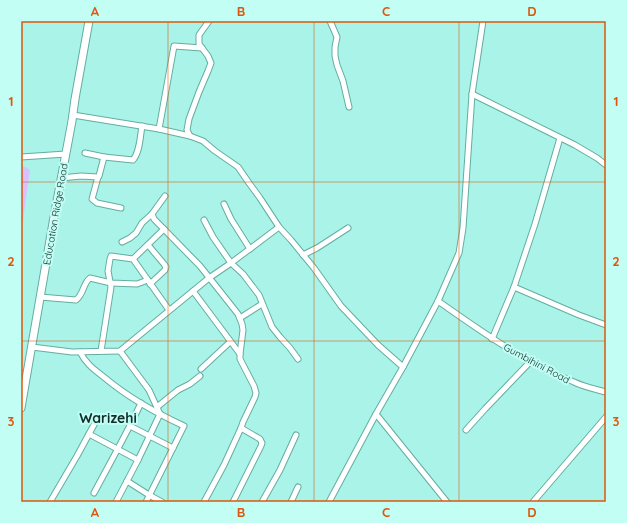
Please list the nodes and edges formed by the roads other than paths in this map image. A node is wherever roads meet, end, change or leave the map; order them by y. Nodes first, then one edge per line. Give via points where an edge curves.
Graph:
1 (89, 21) edge
2 (209, 21) edge
3 (330, 21) edge
4 (483, 21) edge
5 (202, 48) junction
6 (472, 94) junction
7 (349, 107) dead end
8 (73, 115) junction
9 (142, 126) junction
10 (159, 129) junction
11 (190, 136) junction
12 (560, 138) junction
13 (85, 153) dead end
14 (66, 154) junction
15 (104, 156) junction
16 (21, 157) edge
17 (606, 165) edge
18 (98, 177) junction
19 (61, 178) junction
20 (165, 196) dead end
21 (224, 204) dead end
22 (121, 208) dead end
23 (152, 214) junction
24 (204, 220) dead end
25 (279, 227) junction
26 (348, 228) dead end
27 (164, 229) junction
28 (122, 242) dead end
29 (148, 245) junction
30 (250, 249) junction
31 (303, 255) junction
32 (133, 259) junction
33 (231, 263) junction
34 (209, 278) junction
35 (149, 282) junction
36 (111, 283) junction
37 (514, 287) junction
38 (193, 291) junction
39 (40, 297) junction
40 (438, 301) junction
41 (262, 304) junction
42 (169, 310) junction
43 (240, 318) junction
44 (606, 326) edge
45 (492, 339) junction
46 (230, 342) junction
47 (32, 346) junction
48 (101, 351) junction
49 (120, 351) junction
50 (80, 352) junction
51 (240, 354) junction
52 (298, 359) dead end
53 (530, 362) junction
54 (403, 367) junction
55 (201, 369) dead end
56 (200, 376) dead end
57 (606, 392) edge
58 (141, 403) junction
59 (157, 407) junction
60 (21, 408) edge
61 (160, 414) junction
62 (376, 414) junction
63 (606, 417) edge
64 (96, 421) dead end
65 (130, 426) junction
66 (242, 428) junction
67 (466, 430) dead end
68 (89, 434) junction
69 (296, 435) dead end
70 (149, 437) junction
71 (173, 448) junction
72 (117, 449) junction
73 (138, 460) junction
74 (127, 481) junction
75 (298, 488) dead end
76 (94, 493) dead end
77 (149, 495) junction
78 (536, 501) edge
79 (50, 502) edge
80 (116, 502) edge
81 (146, 502) edge
82 (162, 502) edge
83 (204, 502) edge
84 (233, 502) edge
85 (262, 502) edge
86 (291, 502) edge
87 (329, 502) edge
88 (447, 502) edge

1 - 8 street, Education Ridge Road
2 - 5 street via 199,35 199,44
3 - 7 street via 337,37 335,56
4 - 6 street
5 - 10 street via 174,46
5 - 11 street via 211,63 189,118 187,130
6 - 12 street
6 - 40 street via 460,247
8 - 9 street
8 - 14 street, Education Ridge Road
9 - 10 street
9 - 15 street via 138,150 132,160
10 - 11 street
11 - 25 street via 203,141 238,167
12 - 17 street
12 - 37 street
13 - 15 street
14 - 16 street
14 - 19 street, Education Ridge Road
15 - 18 street
18 - 19 street
18 - 22 street via 92,199 97,203
19 - 39 street, Education Ridge Road
20 - 23 street
21 - 30 street
23 - 27 street
23 - 28 street via 136,233
24 - 33 street
25 - 30 street
25 - 31 street
26 - 31 street
27 - 29 street
27 - 34 street
29 - 32 street
29 - 35 street via 166,267
30 - 33 street
31 - 54 street via 341,306
32 - 35 street
32 - 36 street via 111,256 108,276
33 - 34 street
33 - 41 street via 247,279 259,295
34 - 38 street
34 - 43 street
35 - 36 street
35 - 42 street
36 - 39 street via 89,278 81,296 76,300
36 - 48 street
37 - 44 street
37 - 45 street
38 - 42 street
38 - 46 street
39 - 47 street, Education Ridge Road
40 - 45 street, Gumbihini Road
40 - 54 street
41 - 43 street
41 - 52 street via 272,327
42 - 49 street
43 - 51 street via 243,330
45 - 53 street, Gumbihini Road
46 - 51 street
46 - 55 street
47 - 50 street
47 - 60 street, Education Ridge Road
48 - 49 street
48 - 50 street
49 - 59 street via 149,390
50 - 58 street via 85,361 100,374
51 - 66 street via 256,393
53 - 57 street, Gumbihini Road via 575,383
53 - 67 street
54 - 62 street
56 - 59 street
58 - 61 street
58 - 65 street
59 - 61 street
61 - 70 street
61 - 71 street via 184,426
62 - 87 street
62 - 88 street
63 - 78 street
64 - 68 street
65 - 70 street
65 - 72 street
66 - 83 street
66 - 84 street via 262,443
68 - 72 street
68 - 79 street
69 - 85 street
70 - 71 street
70 - 73 street
71 - 77 street
72 - 73 street
72 - 76 street
73 - 74 street
74 - 77 street
74 - 80 street
75 - 86 street
77 - 81 street
77 - 82 street

